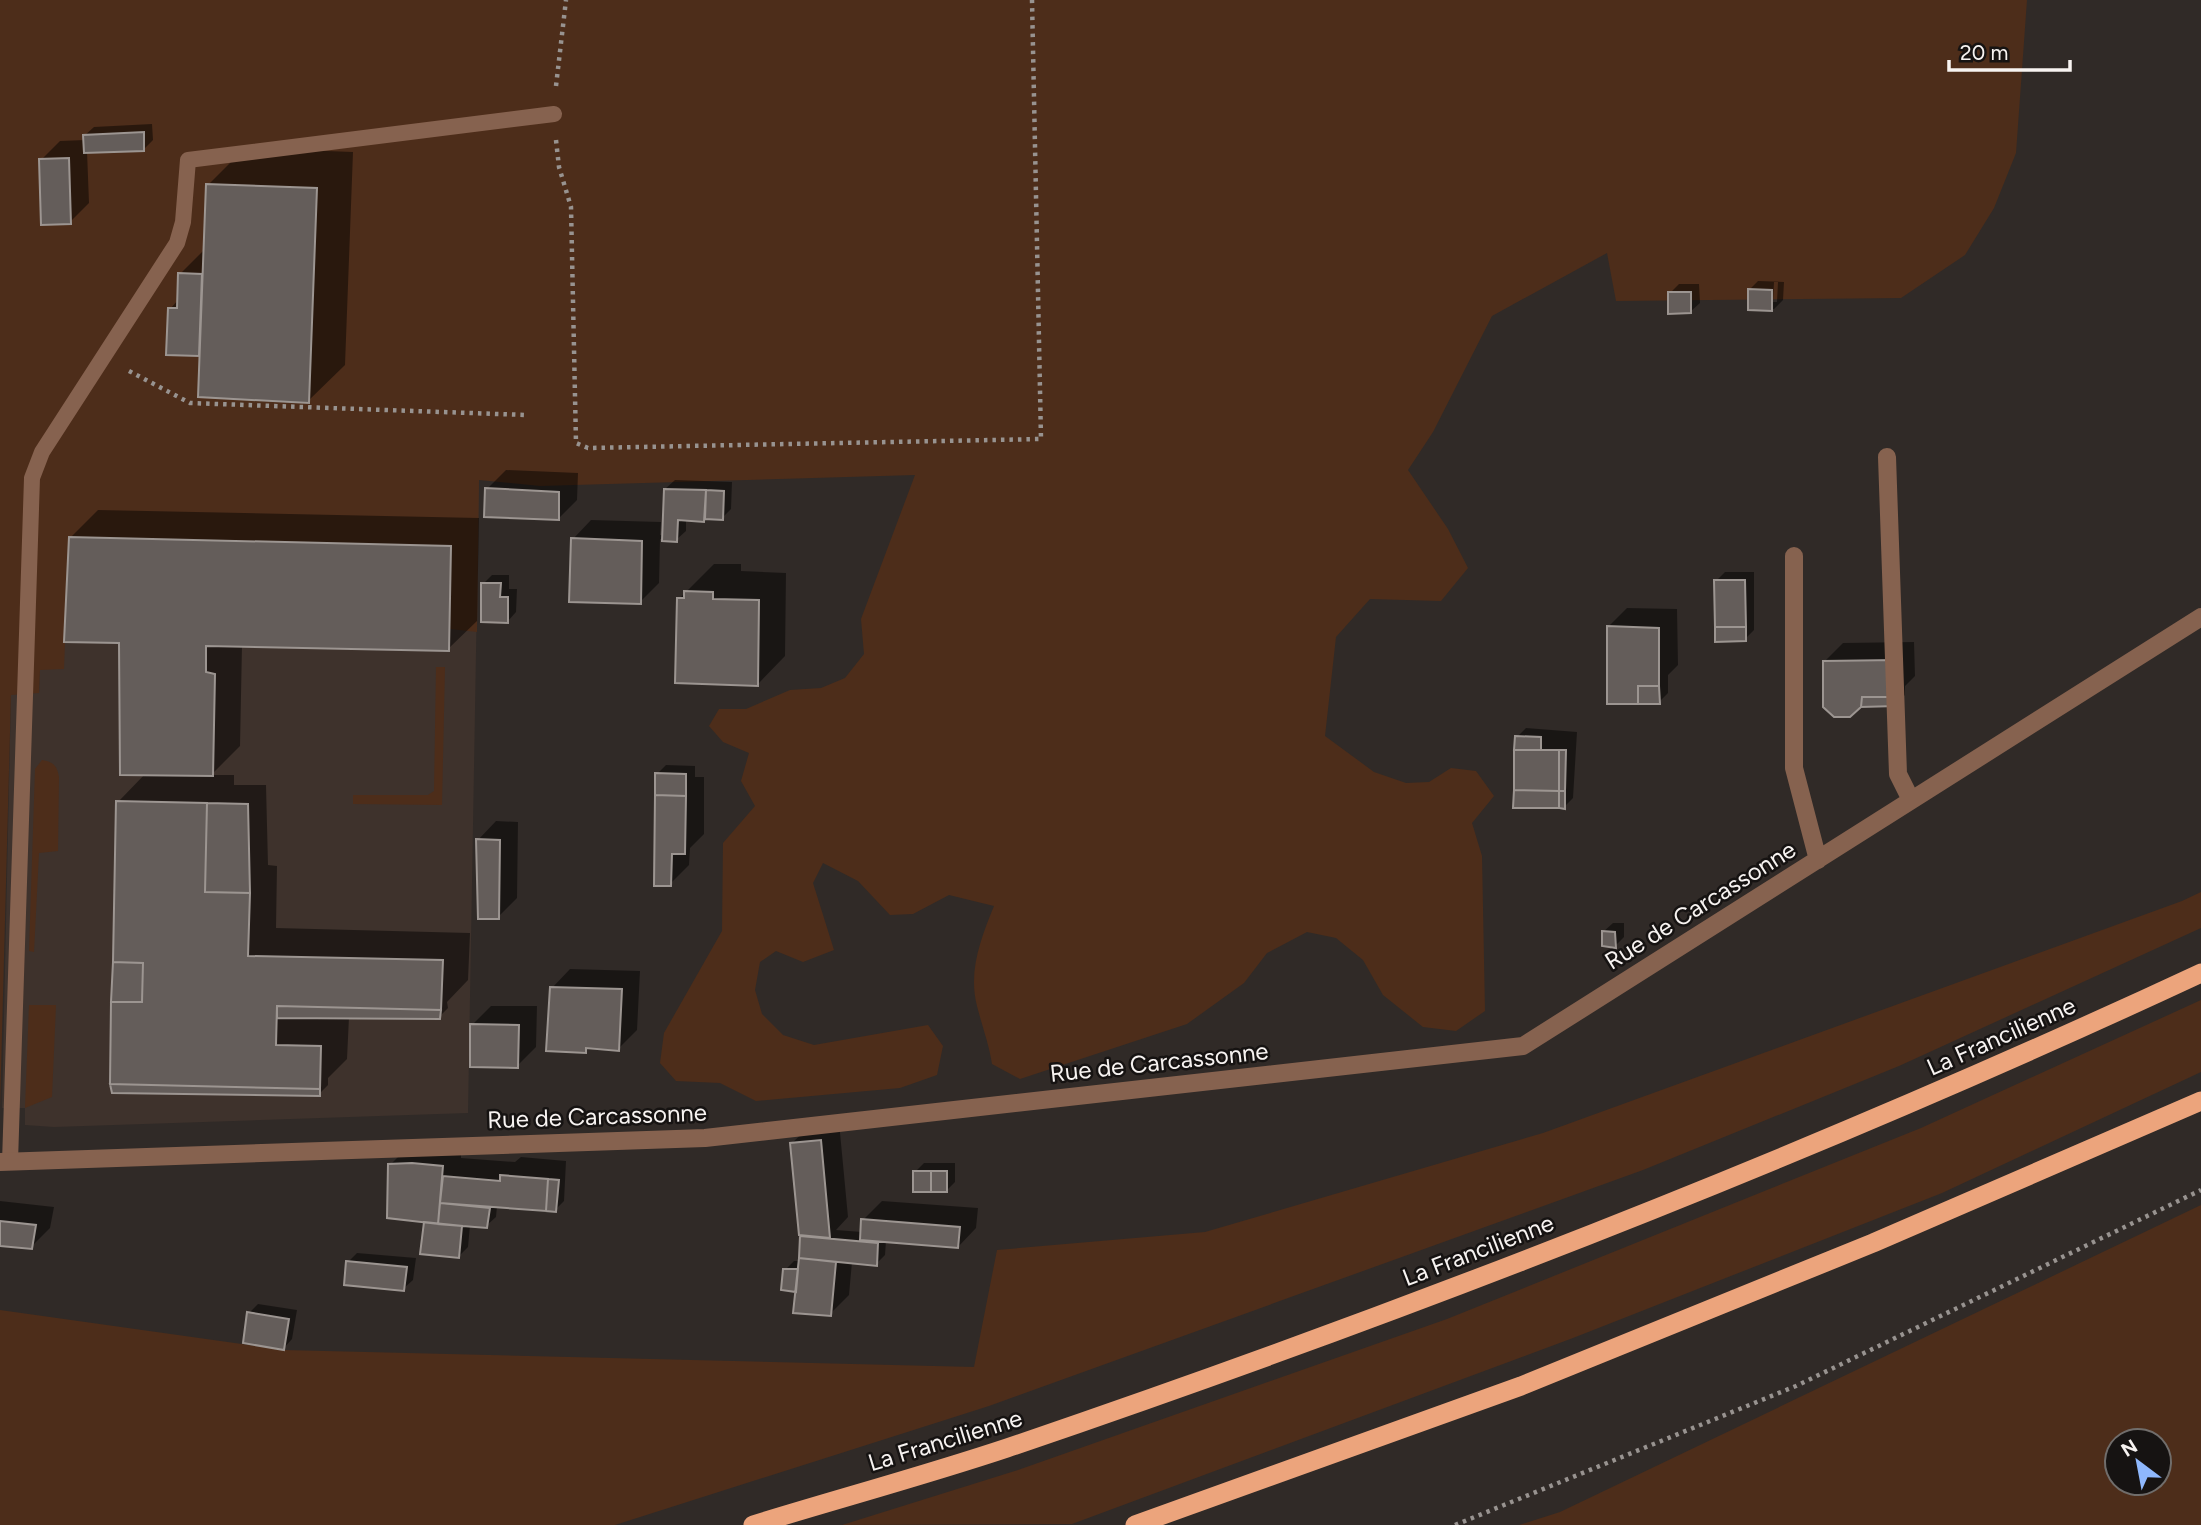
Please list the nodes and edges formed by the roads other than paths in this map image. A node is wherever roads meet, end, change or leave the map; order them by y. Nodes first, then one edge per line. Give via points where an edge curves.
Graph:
1 (554, 114) road end
2 (1886, 457) dead end
3 (1794, 556) dead end
4 (2201, 617) edge
5 (1911, 800) junction
6 (1818, 860) junction
7 (17, 951) junction
8 (0, 961) edge
9 (2201, 973) edge
10 (2201, 1101) edge
11 (5, 1162) edge
12 (753, 1525) edge
13 (1135, 1525) edge

1 - 7 lane via 188,160 177,243 42,452 32,478
2 - 5 street via 1898,774
3 - 6 street via 1794,768
4 - 5 street, Rue de Carcassonne
5 - 6 street, Rue de Carcassonne
6 - 11 street, Rue de Carcassonne via 1523,1046 705,1138
7 - 8 lane
7 - 11 lane
9 - 12 highway, La Francilienne via 1832,1138 1461,1284 1003,1449
10 - 13 highway via 1874,1243 1521,1386

